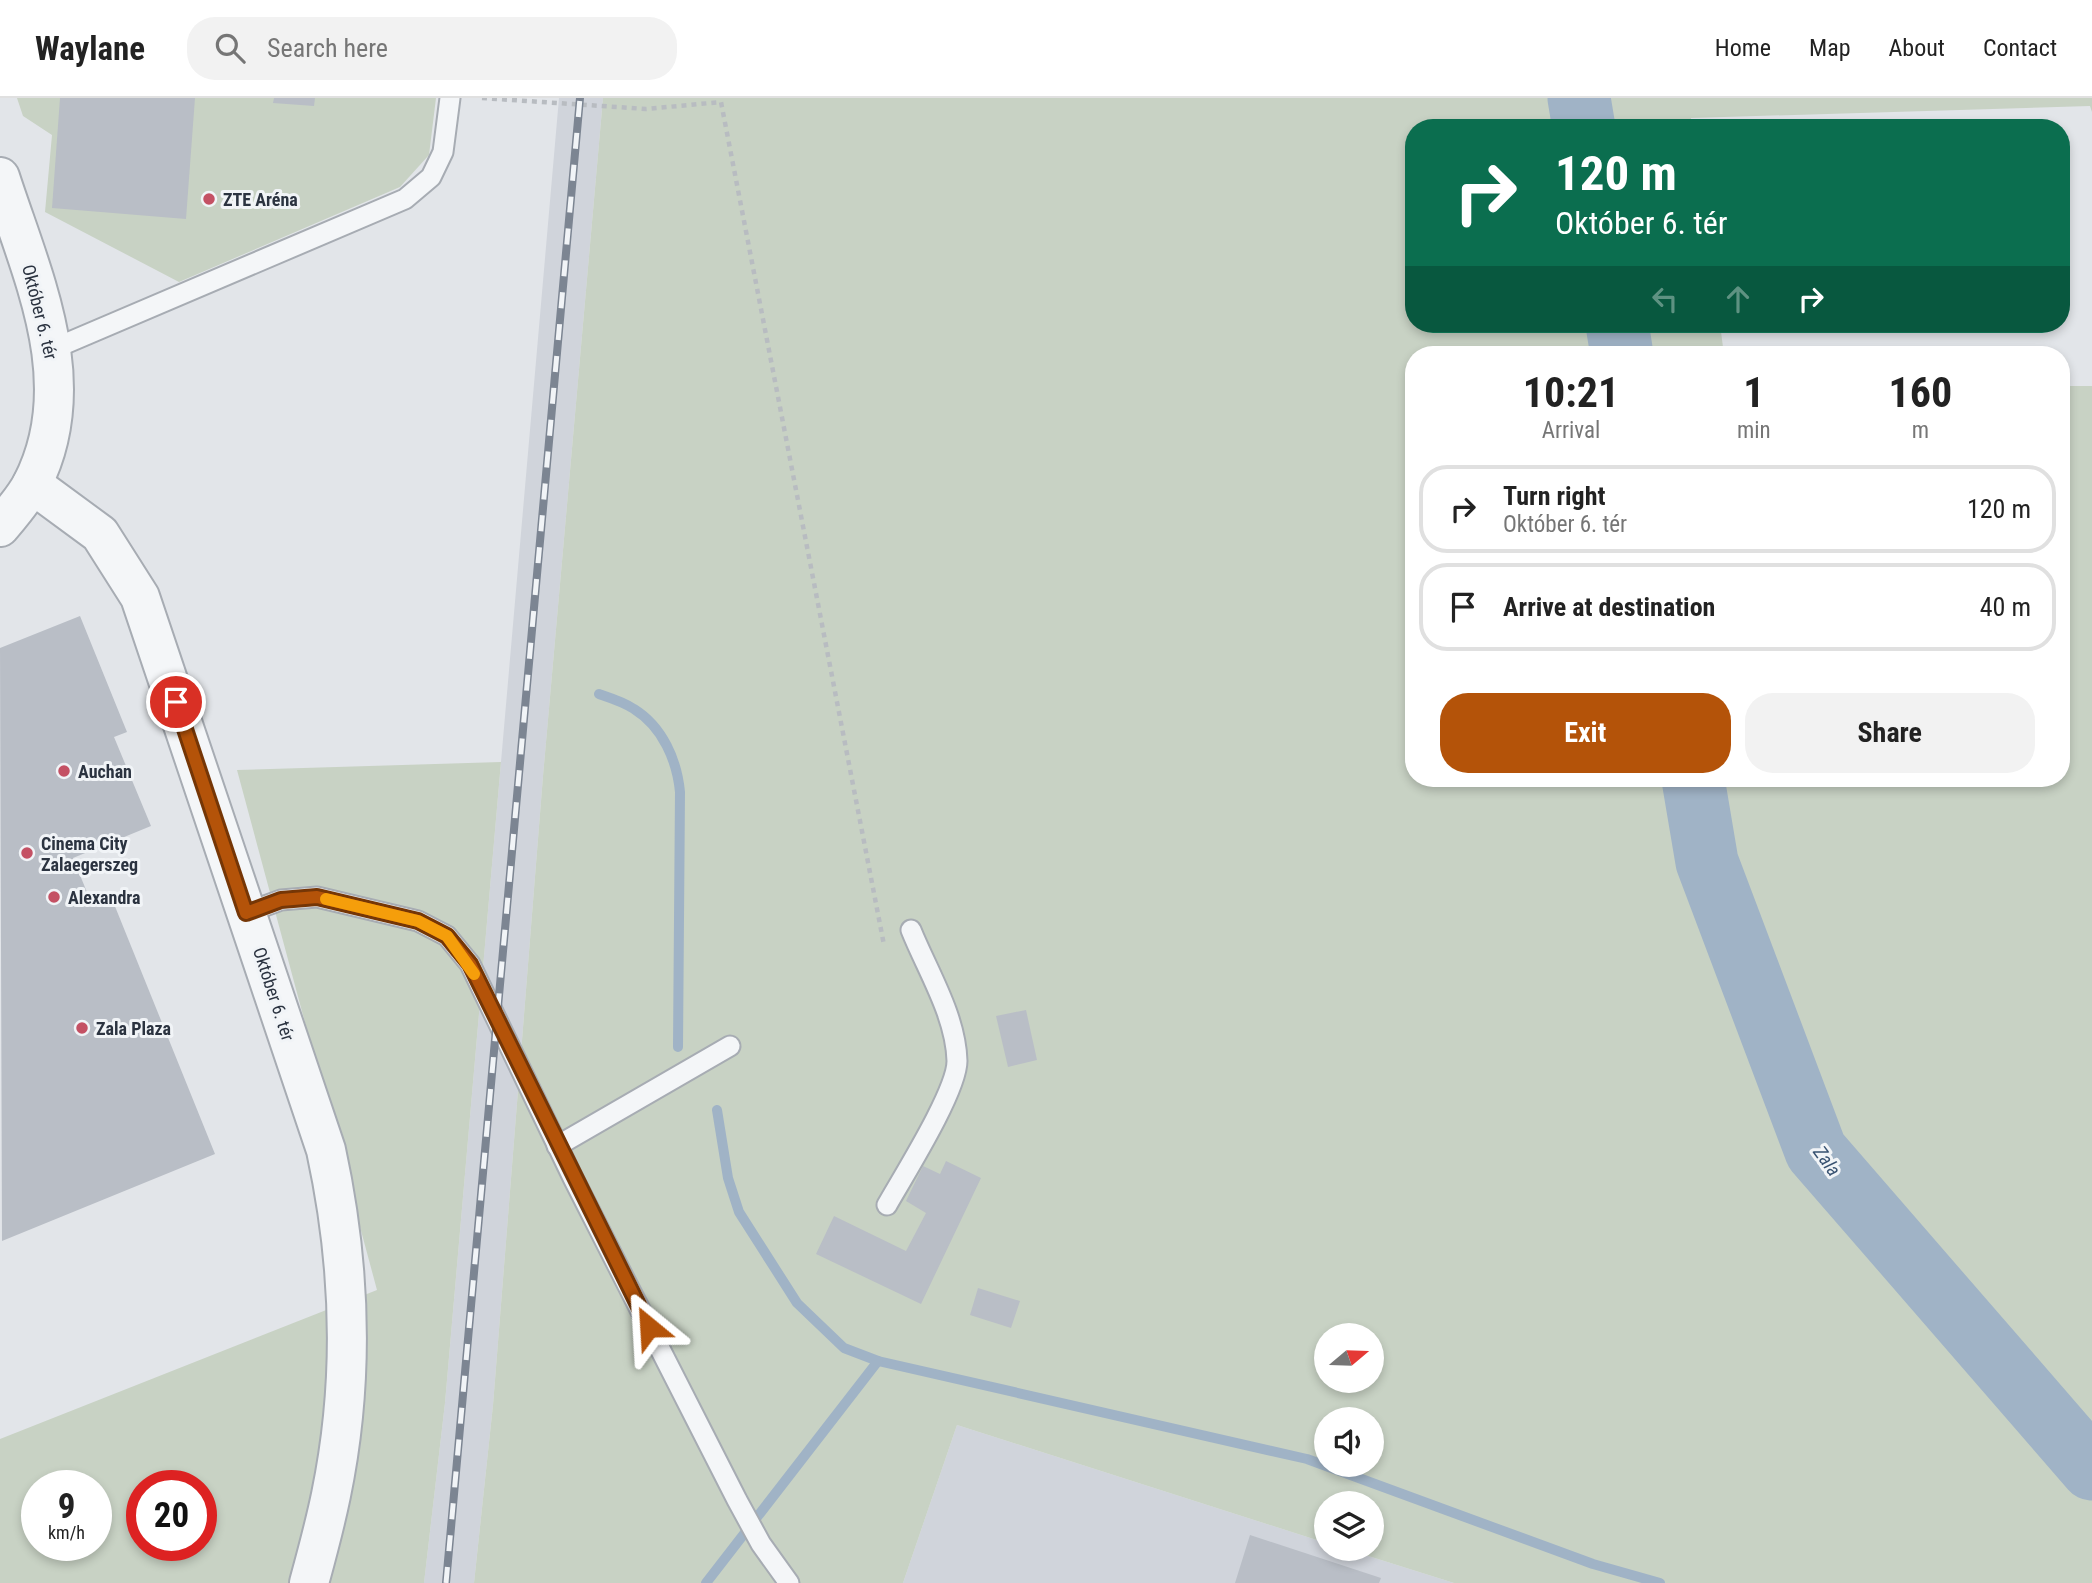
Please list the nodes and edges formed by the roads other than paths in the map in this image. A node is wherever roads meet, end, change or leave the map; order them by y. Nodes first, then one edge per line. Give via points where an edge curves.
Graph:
1 (450, 98) edge
2 (0, 177) edge
3 (53, 349) junction
4 (32, 484) junction
5 (0, 527) edge
6 (246, 913) junction
7 (911, 930) dead end
8 (730, 1046) dead end
9 (557, 1146) junction
10 (887, 1205) dead end
11 (309, 1583) edge
12 (789, 1583) edge

1 - 3 lane via 443,152 431,177 405,199
2 - 3 street, Október 6. tér
3 - 4 street, Október 6. tér via 54,418
4 - 5 street
4 - 6 street, Október 6. tér via 100,534 141,597
6 - 9 lane via 281,900 317,897 418,921 447,936 470,964
6 - 11 street, Október 6. tér via 326,1150 340,1215 348,1337 344,1395 332,1494
7 - 10 lane via 943,1006 957,1063 933,1122
8 - 9 lane
9 - 12 lane via 737,1500

